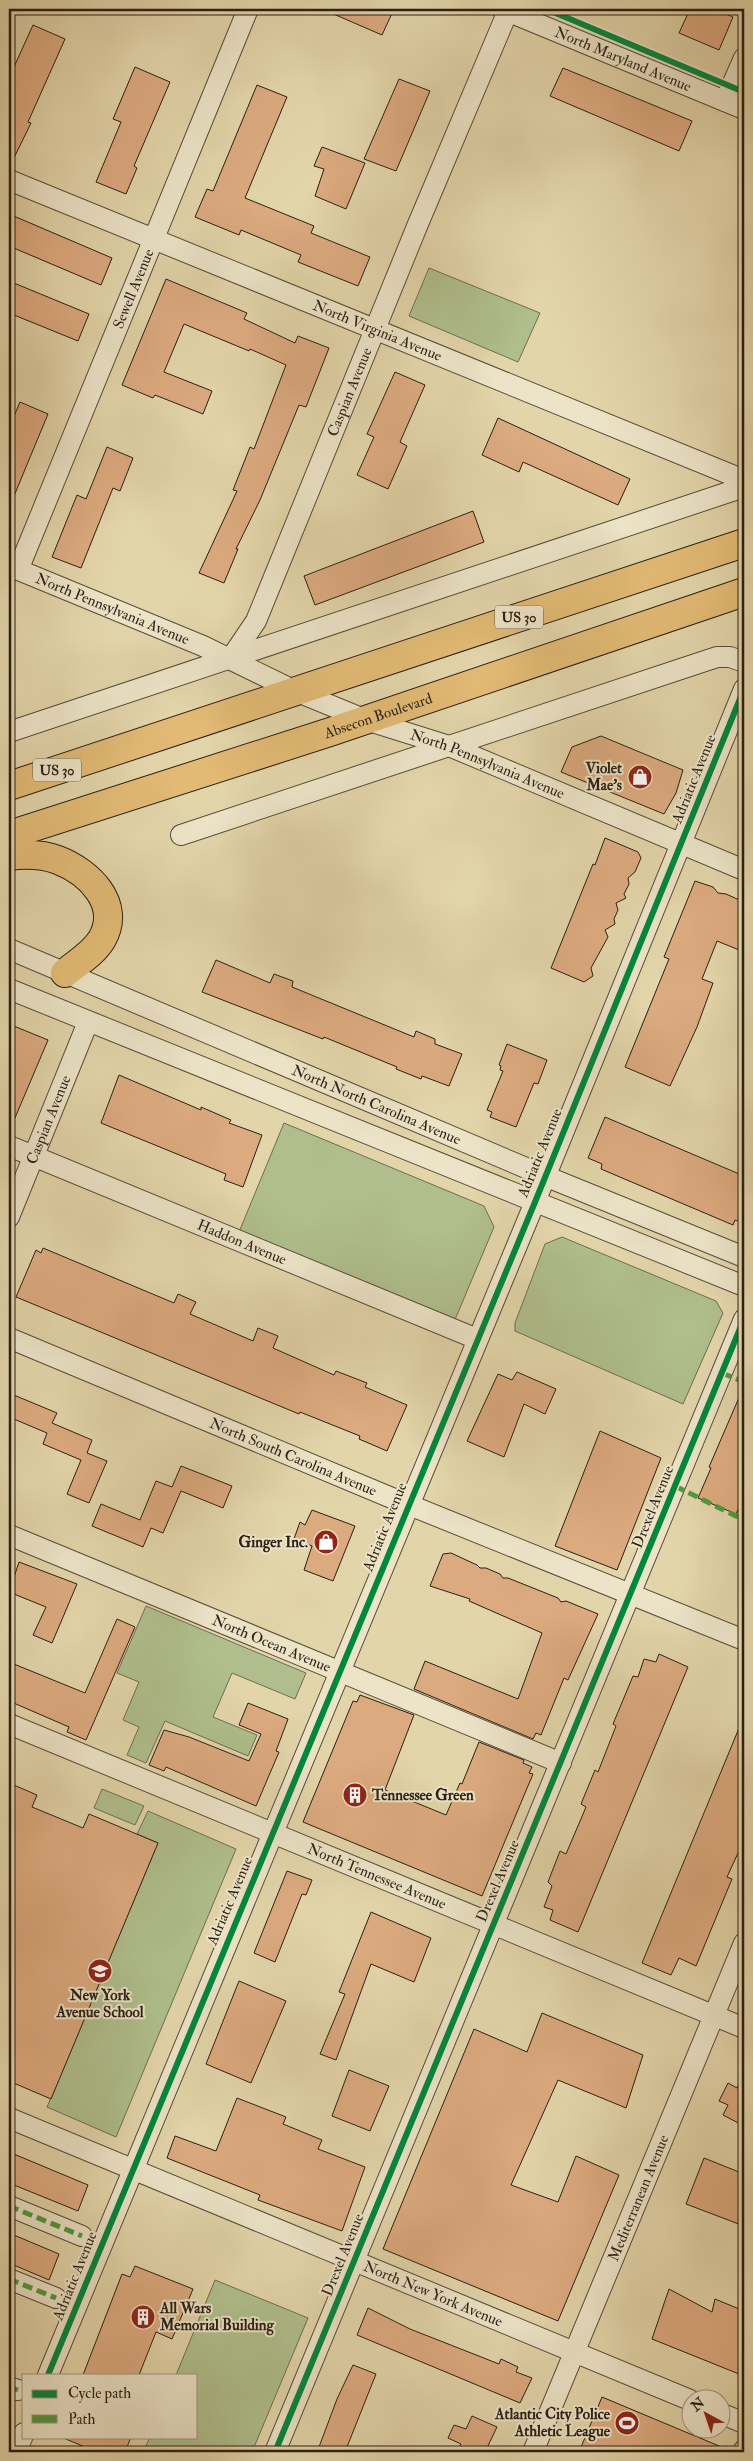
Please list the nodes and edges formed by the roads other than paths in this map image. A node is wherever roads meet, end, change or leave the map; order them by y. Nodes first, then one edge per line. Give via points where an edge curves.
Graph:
1 (248, 9) edge
2 (505, 10) edge
3 (744, 58) edge
4 (725, 101) junction
5 (744, 109) edge
6 (9, 180) edge
7 (152, 240) junction
8 (374, 329) junction
9 (744, 480) edge
10 (744, 487) edge
11 (744, 543) edge
12 (14, 568) edge
13 (744, 592) edge
14 (231, 658) junction
15 (744, 662) edge
16 (744, 689) edge
17 (293, 690) junction
18 (366, 720) junction
19 (9, 732) edge
20 (449, 746) junction
21 (9, 786) edge
22 (181, 834) dead end
23 (9, 835) edge
24 (681, 843) junction
25 (9, 856) edge
26 (744, 870) edge
27 (9, 949) edge
28 (65, 973) junction
29 (9, 989) edge
30 (88, 1022) junction
31 (9, 1146) edge
32 (34, 1156) junction
33 (545, 1176) junction
34 (535, 1202) junction
35 (9, 1217) edge
36 (744, 1257) edge
37 (744, 1286) edge
38 (744, 1319) edge
39 (9, 1338) edge
40 (477, 1339) junction
41 (409, 1504) junction
42 (9, 1536) edge
43 (631, 1594) junction
44 (744, 1640) edge
45 (339, 1670) junction
46 (9, 1724) edge
47 (561, 1763) junction
48 (272, 1833) junction
49 (494, 1924) junction
50 (744, 1943) edge
51 (714, 2016) junction
52 (744, 2028) edge
53 (9, 2118) edge
54 (132, 2169) junction
55 (9, 2206) edge
56 (82, 2236) dead end
57 (354, 2262) junction
58 (9, 2279) edge
59 (56, 2298) dead end
60 (575, 2352) junction
61 (48, 2374) edge
62 (680, 2396) edge
63 (730, 2417) edge
64 (744, 2423) edge
65 (22, 2438) edge
66 (16, 2452) edge
67 (275, 2452) edge
68 (533, 2452) edge

1 - 7 street, Sewell Avenue
2 - 4 street, North Maryland Avenue
2 - 8 street, Caspian Avenue
3 - 4 street
4 - 5 street, North Maryland Avenue
6 - 7 street, North Virginia Avenue
7 - 8 street, North Virginia Avenue
7 - 12 street, Sewell Avenue
8 - 9 street, North Virginia Avenue
8 - 14 street, Caspian Avenue via 256,621
10 - 14 street
11 - 17 highway, US 30
12 - 14 street, North Pennsylvania Avenue
13 - 18 highway, Absecon Boulevard
14 - 17 street, North Pennsylvania Avenue
14 - 19 street
15 - 20 street via 717,657
16 - 24 street, Adriatic Avenue
17 - 18 street, North Pennsylvania Avenue
17 - 21 highway, US 30
18 - 20 street, North Pennsylvania Avenue
18 - 23 highway, Absecon Boulevard
20 - 22 street
20 - 24 street, North Pennsylvania Avenue
24 - 26 street, North Pennsylvania Avenue
24 - 33 street, Adriatic Avenue
25 - 28 highway via 31,855 58,860 94,883 104,900 108,919 102,938 90,954
27 - 28 street, North North Carolina Avenue
28 - 33 street, North North Carolina Avenue
29 - 30 street, North North Carolina Avenue
30 - 32 street, Caspian Avenue
30 - 34 street, North North Carolina Avenue
31 - 32 street, Haddon Avenue
32 - 35 street, Caspian Avenue
32 - 40 street, Haddon Avenue
33 - 34 street, Adriatic Avenue
33 - 36 street, North North Carolina Avenue
34 - 37 street, North North Carolina Avenue
34 - 40 street, Adriatic Avenue
38 - 43 street, Drexel Avenue
39 - 41 street, North South Carolina Avenue
40 - 41 street, Adriatic Avenue
41 - 43 street, North South Carolina Avenue
41 - 45 street, Adriatic Avenue
42 - 45 street, North Ocean Avenue
43 - 44 street, North South Carolina Avenue
43 - 47 street, Drexel Avenue
45 - 47 street, North Ocean Avenue
45 - 48 street, Adriatic Avenue
46 - 48 street, North Tennessee Avenue
47 - 49 street, Drexel Avenue
48 - 49 street, North Tennessee Avenue
48 - 54 street, Adriatic Avenue
49 - 51 street, North Tennessee Avenue
49 - 57 street, Drexel Avenue
50 - 51 street, Mediterranean Avenue
51 - 52 street, North Tennessee Avenue
51 - 60 street, Mediterranean Avenue
53 - 54 street, North New York Avenue
54 - 57 street, North New York Avenue
54 - 61 street, Adriatic Avenue
55 - 56 street
57 - 60 street, North New York Avenue
57 - 67 street, Drexel Avenue
58 - 59 street
60 - 62 street, North New York Avenue
60 - 68 street, Mediterranean Avenue
63 - 64 street
65 - 66 street

